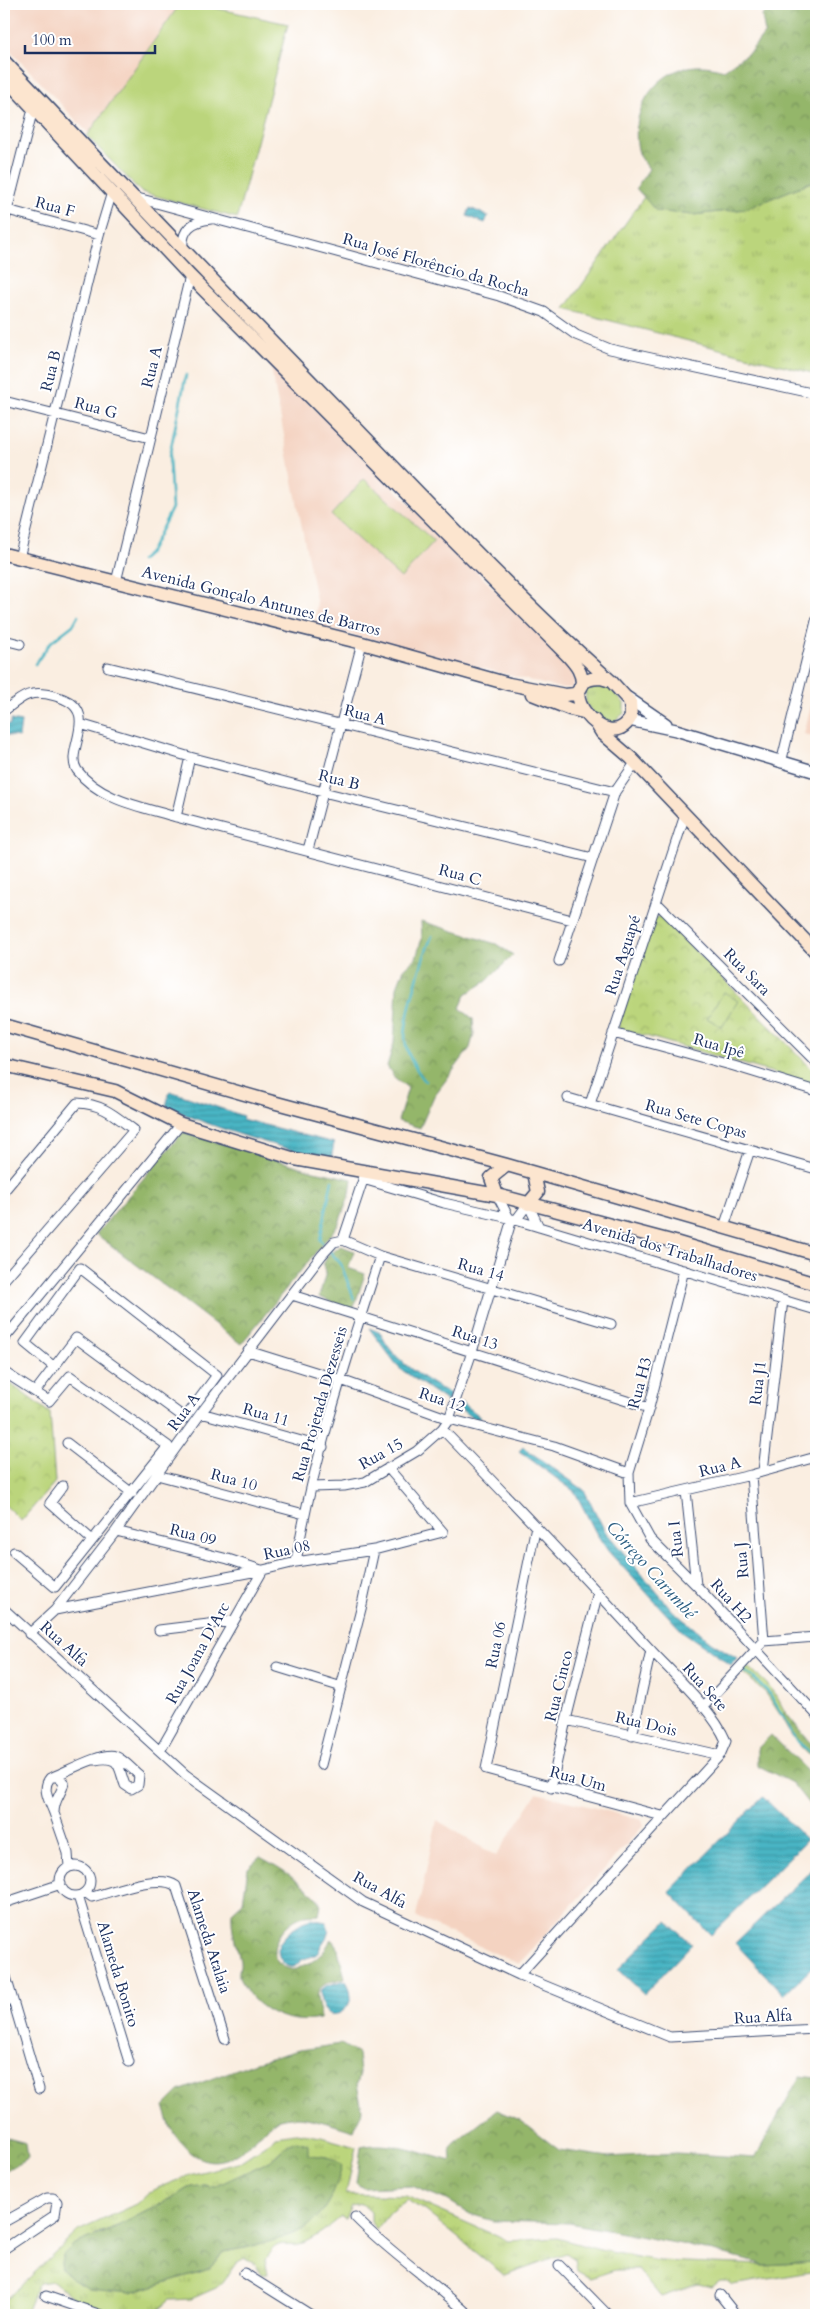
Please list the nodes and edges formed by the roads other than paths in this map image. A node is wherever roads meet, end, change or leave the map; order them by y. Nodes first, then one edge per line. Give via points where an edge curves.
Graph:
1 (4, 61) edge
2 (4, 77) edge
3 (33, 109) junction
4 (112, 192) junction
5 (132, 196) junction
6 (5, 210) edge
7 (216, 219) junction
8 (4, 223) edge
9 (99, 235) junction
10 (183, 250) junction
11 (190, 276) junction
12 (816, 394) edge
13 (4, 401) edge
14 (56, 413) junction
15 (150, 438) junction
16 (4, 554) edge
17 (19, 558) junction
18 (116, 582) junction
19 (816, 621) edge
20 (4, 640) edge
21 (362, 643) junction
22 (20, 644) dead end
23 (108, 667) dead end
24 (612, 682) junction
25 (509, 684) junction
26 (582, 687) junction
27 (628, 698) junction
28 (4, 711) edge
29 (583, 712) junction
30 (594, 720) junction
31 (80, 724) junction
32 (341, 724) junction
33 (625, 724) junction
34 (676, 730) junction
35 (190, 757) junction
36 (633, 761) junction
37 (781, 763) junction
38 (816, 772) edge
39 (323, 792) junction
40 (615, 792) junction
41 (685, 815) junction
42 (176, 817) junction
43 (308, 850) junction
44 (593, 858) junction
45 (656, 902) junction
46 (572, 920) junction
47 (816, 952) edge
48 (559, 961) dead end
49 (4, 1025) edge
50 (613, 1032) junction
51 (816, 1062) edge
52 (4, 1064) edge
53 (816, 1091) edge
54 (568, 1098) dead end
55 (590, 1104) junction
56 (181, 1124) junction
57 (750, 1150) junction
58 (507, 1164) junction
59 (816, 1169) edge
60 (534, 1173) junction
61 (365, 1175) junction
62 (4, 1191) edge
63 (497, 1195) junction
64 (528, 1204) junction
65 (512, 1219) junction
66 (539, 1227) junction
67 (724, 1227) junction
68 (339, 1241) junction
69 (816, 1254) edge
70 (380, 1256) junction
71 (684, 1270) junction
72 (4, 1280) edge
73 (816, 1284) edge
74 (492, 1289) junction
75 (292, 1295) junction
76 (782, 1300) junction
77 (816, 1310) edge
78 (360, 1317) junction
79 (611, 1324) dead end
80 (4, 1338) edge
81 (248, 1351) junction
82 (472, 1352) junction
83 (53, 1366) junction
84 (4, 1372) edge
85 (341, 1380) junction
86 (35, 1392) junction
87 (649, 1408) junction
88 (201, 1413) junction
89 (449, 1419) junction
90 (442, 1429) junction
91 (67, 1443) dead end
92 (323, 1447) junction
93 (816, 1457) edge
94 (388, 1468) junction
95 (763, 1471) junction
96 (629, 1473) junction
97 (157, 1475) junction
98 (751, 1475) junction
99 (63, 1486) dead end
100 (312, 1487) junction
101 (686, 1491) junction
102 (132, 1493) junction
103 (630, 1503) junction
104 (304, 1514) junction
105 (536, 1526) junction
106 (116, 1531) junction
107 (92, 1540) junction
108 (374, 1550) junction
109 (14, 1552) dead end
110 (296, 1562) junction
111 (263, 1570) junction
112 (696, 1585) junction
113 (598, 1592) junction
114 (4, 1609) edge
115 (55, 1610) junction
116 (233, 1621) junction
117 (159, 1630) dead end
118 (29, 1634) junction
119 (816, 1637) edge
120 (764, 1641) junction
121 (651, 1650) junction
122 (756, 1651) junction
123 (277, 1666) dead end
124 (342, 1687) junction
125 (816, 1702) edge
126 (806, 1703) junction
127 (703, 1707) junction
128 (816, 1714) edge
129 (566, 1720) junction
130 (632, 1736) junction
131 (160, 1751) junction
132 (720, 1755) junction
133 (95, 1760) junction
134 (321, 1764) dead end
135 (72, 1767) junction
136 (486, 1769) joint
137 (54, 1777) junction
138 (64, 1783) junction
139 (552, 1788) junction
140 (54, 1813) junction
141 (662, 1816) junction
142 (69, 1867) junction
143 (60, 1884) junction
144 (82, 1894) junction
145 (4, 1903) edge
146 (4, 1970) edge
147 (520, 1975) junction
148 (816, 2029) edge
149 (225, 2039) dead end
150 (129, 2062) dead end
151 (40, 2089) dead end
152 (355, 2217) dead end
153 (4, 2222) edge
154 (4, 2249) edge
155 (559, 2264) dead end
156 (244, 2273) dead end
157 (720, 2295) dead end
158 (46, 2296) dead end
159 (101, 2315) edge
160 (311, 2315) edge
161 (469, 2315) edge
162 (608, 2315) edge
163 (736, 2315) edge

1 - 5 main road
2 - 3 main road
3 - 4 main road
3 - 6 street
4 - 9 street, Rua B
4 - 11 main road
5 - 7 street, Rua José Florêncio da Rocha
5 - 10 main road
6 - 8 street
6 - 9 street, Rua F
7 - 10 street, Rua José Florêncio da Rocha via 202,220 188,227 183,234
7 - 12 street, Rua José Florêncio da Rocha via 499,296 544,312 576,335 610,349
9 - 14 street, Rua B
10 - 24 main road via 498,575
11 - 15 street, Rua A
11 - 26 main road via 568,656 581,674
13 - 14 street, Rua G
14 - 15 street, Rua G
14 - 17 street, Rua B
15 - 18 street, Rua A
16 - 17 main road, Avenida Gonçalo Antunes de Barros
17 - 18 main road, Avenida Gonçalo Antunes de Barros
18 - 21 main road, Avenida Gonçalo Antunes de Barros
19 - 37 street
20 - 22 street
21 - 25 main road, Avenida Gonçalo Antunes de Barros
21 - 32 street
23 - 32 street, Rua A
24 - 26 main road via 594,678
24 - 27 main road
25 - 26 main road, Avenida Gonçalo Antunes de Barros via 565,695 575,694
25 - 29 main road, Avenida Gonçalo Antunes de Barros
26 - 29 main road via 578,700
27 - 33 main road via 632,709
27 - 34 street
28 - 31 street via 28,694 43,692 71,702
29 - 30 main road
30 - 33 main road via 608,729
30 - 36 main road via 602,733
31 - 35 street, Rua B
31 - 42 street, Rua C via 76,768 89,782 118,799
32 - 39 street
32 - 40 street, Rua A
33 - 34 street
33 - 36 main road via 622,743
34 - 37 street
35 - 39 street, Rua B
35 - 42 street
36 - 40 street
36 - 41 main road
37 - 38 street
39 - 43 street
39 - 44 street, Rua B
40 - 44 street
41 - 45 street, Rua Aguapé
41 - 47 main road
42 - 43 street, Rua C
43 - 46 street, Rua C
44 - 46 street
45 - 50 street, Rua Aguapé
45 - 51 street, Rua Sara
46 - 48 street
49 - 58 main road via 269,1101
50 - 53 street, Rua Ipê
50 - 55 street, Rua Aguapé
52 - 56 main road via 115,1091
54 - 55 street, Rua Sete Copas
55 - 57 street, Rua Sete Copas
56 - 61 main road via 295,1159
56 - 80 street
57 - 59 street, Rua Sete Copas
57 - 67 street
58 - 60 main road
58 - 63 main road via 491,1178
60 - 64 main road via 538,1192
60 - 67 main road
61 - 63 main road
61 - 65 street, Avenida dos Trabalhadores via 444,1203
61 - 68 street
62 - 72 street via 77,1103 104,1108 134,1130
63 - 64 main road
63 - 65 street
64 - 65 street
64 - 66 street
64 - 73 main road
65 - 66 street, Avenida dos Trabalhadores
65 - 74 street
66 - 71 street, Avenida dos Trabalhadores
67 - 69 main road
68 - 70 street, Rua 14
68 - 75 street, Rua A via 322,1255
70 - 74 street, Rua 14
70 - 78 street, Rua Projetada Dezesseis
71 - 76 street, Avenida dos Trabalhadores
71 - 87 street, Rua H3
74 - 79 street, Rua 14
74 - 82 street
75 - 78 street, Rua 13
75 - 81 street, Rua A
76 - 77 street, Avenida dos Trabalhadores
76 - 95 street, Rua J1
78 - 82 street, Rua 13
78 - 85 street, Rua Projetada Dezesseis
81 - 85 street, Rua 12
81 - 88 street, Rua A
82 - 87 street, Rua 13
82 - 89 street, Rua 15
83 - 83 street via 76,1338 186,1418 217,1375 80,1268 25,1343
83 - 86 street
84 - 86 street
85 - 89 street, Rua 12
85 - 92 street, Rua Projetada Dezesseis
86 - 102 street via 49,1401 70,1376 168,1446
87 - 96 street, Rua H3
88 - 92 street, Rua 11
88 - 97 street, Rua A
89 - 90 street, Rua 15
89 - 96 street, Rua 12 via 554,1446
90 - 94 street, Rua 15 via 417,1452
90 - 105 street, Rua Sete
91 - 102 street
92 - 100 street, Rua Projetada Dezesseis
93 - 95 street, Rua A
94 - 100 street, Rua 15 via 365,1482
94 - 108 street, Rua 08 via 443,1532
95 - 98 street, Rua A
96 - 103 street, Rua H3
97 - 104 street, Rua 10
97 - 106 street, Rua A
98 - 101 street, Rua A
98 - 120 street, Rua J
99 - 107 street via 50,1504
100 - 104 street, Rua Projetada Dezesseis
101 - 103 street, Rua A
101 - 112 street, Rua I
102 - 107 street
103 - 112 street, Rua H2 via 650,1539
104 - 110 street, Rua Projetada Dezesseis
105 - 113 street, Rua Sete
105 - 136 street, Rua 06
106 - 111 street, Rua 09
106 - 115 street, Rua A
107 - 109 street via 55,1587
108 - 110 street, Rua 08
108 - 124 street
110 - 111 street, Rua 08
111 - 115 street, Rua 08
111 - 116 street, Rua Joana D'Arc
112 - 122 street, Rua H2
113 - 121 street, Rua Sete
113 - 129 street, Rua Cinco
114 - 118 street, Rua Alfa
115 - 118 street, Rua A
116 - 117 street
116 - 131 street, Rua Joana D'Arc
118 - 131 street, Rua Alfa
119 - 120 street
120 - 122 street
121 - 127 street, Rua Sete
121 - 130 street
122 - 126 street, Rua H2
122 - 127 street
123 - 124 street
124 - 134 street
125 - 126 street
126 - 128 street, Rua H2
127 - 132 street, Rua Sete via 721,1727 726,1741
129 - 130 street, Rua Dois
129 - 139 street, Rua Cinco
130 - 132 street, Rua Dois
131 - 147 street, Rua Alfa via 186,1774 363,1902
132 - 141 street
133 - 133 street via 113,1760 121,1769 124,1785 131,1788 138,1785 139,1775 116,1756 107,1755
133 - 135 street
135 - 137 street
135 - 138 street
136 - 139 street, Rua Um
137 - 138 street
137 - 140 street via 47,1781 46,1789
138 - 140 street via 56,1798
139 - 141 street, Rua Um
140 - 142 street via 68,1853
141 - 147 street
142 - 143 street via 62,1874
142 - 144 street via 83,1868 89,1875 90,1885
143 - 144 street via 69,1895
143 - 145 street
144 - 149 street, Alameda Atalaia via 92,1897 154,1881 170,1882 176,1886
144 - 150 street, Alameda Bonito
146 - 151 street
147 - 148 street, Rua Alfa via 670,2037
152 - 161 street via 383,2246 420,2272
153 - 154 street via 46,2198 57,2202 55,2214
155 - 162 street
156 - 160 street
157 - 163 street
158 - 159 street

